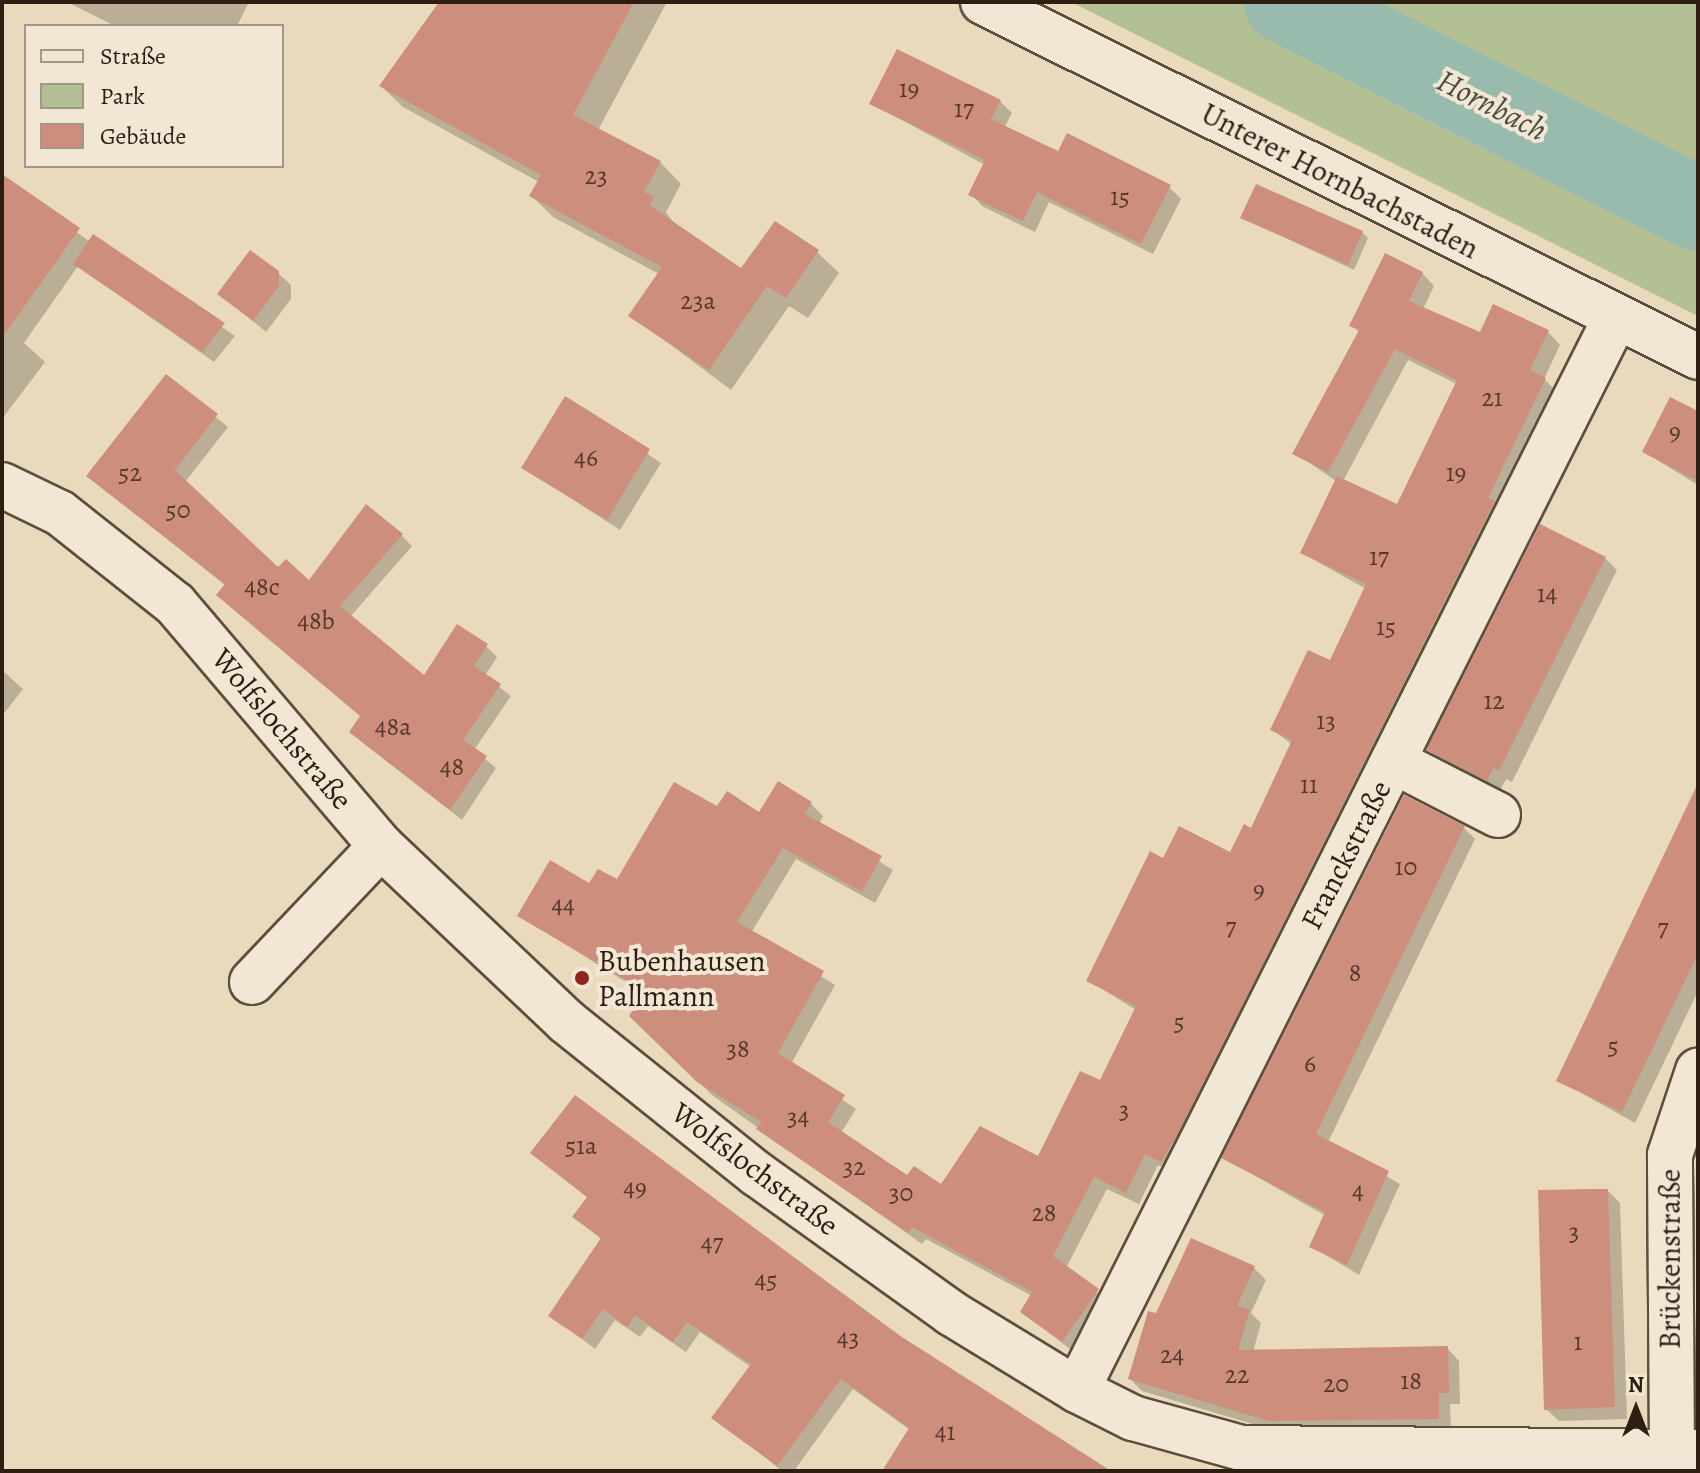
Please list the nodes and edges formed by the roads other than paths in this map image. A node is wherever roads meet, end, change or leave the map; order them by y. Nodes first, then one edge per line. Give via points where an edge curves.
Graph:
1 (983, 2) edge
2 (1615, 319) junction
3 (1698, 357) edge
4 (2, 485) edge
5 (1393, 761) junction
6 (1498, 815) dead end
7 (381, 846) junction
8 (252, 982) dead end
9 (1698, 1071) edge
10 (1077, 1390) junction
11 (1685, 1452) edge
12 (1315, 1462) edge

1 - 2 street, Unterer Hornbachstaden
2 - 3 street, Unterer Hornbachstaden
2 - 5 street, Franckstraße
4 - 7 street, Wolfslochstraße via 60,513 175,604
5 - 6 street
5 - 10 street, Franckstraße
7 - 8 street
7 - 10 street, Wolfslochstraße via 567,1022 757,1174 951,1313
9 - 11 street, Brückenstraße via 1670,1155
10 - 12 street, Wolfslochstraße via 1189,1437
11 - 12 street, Wolfslochstraße

